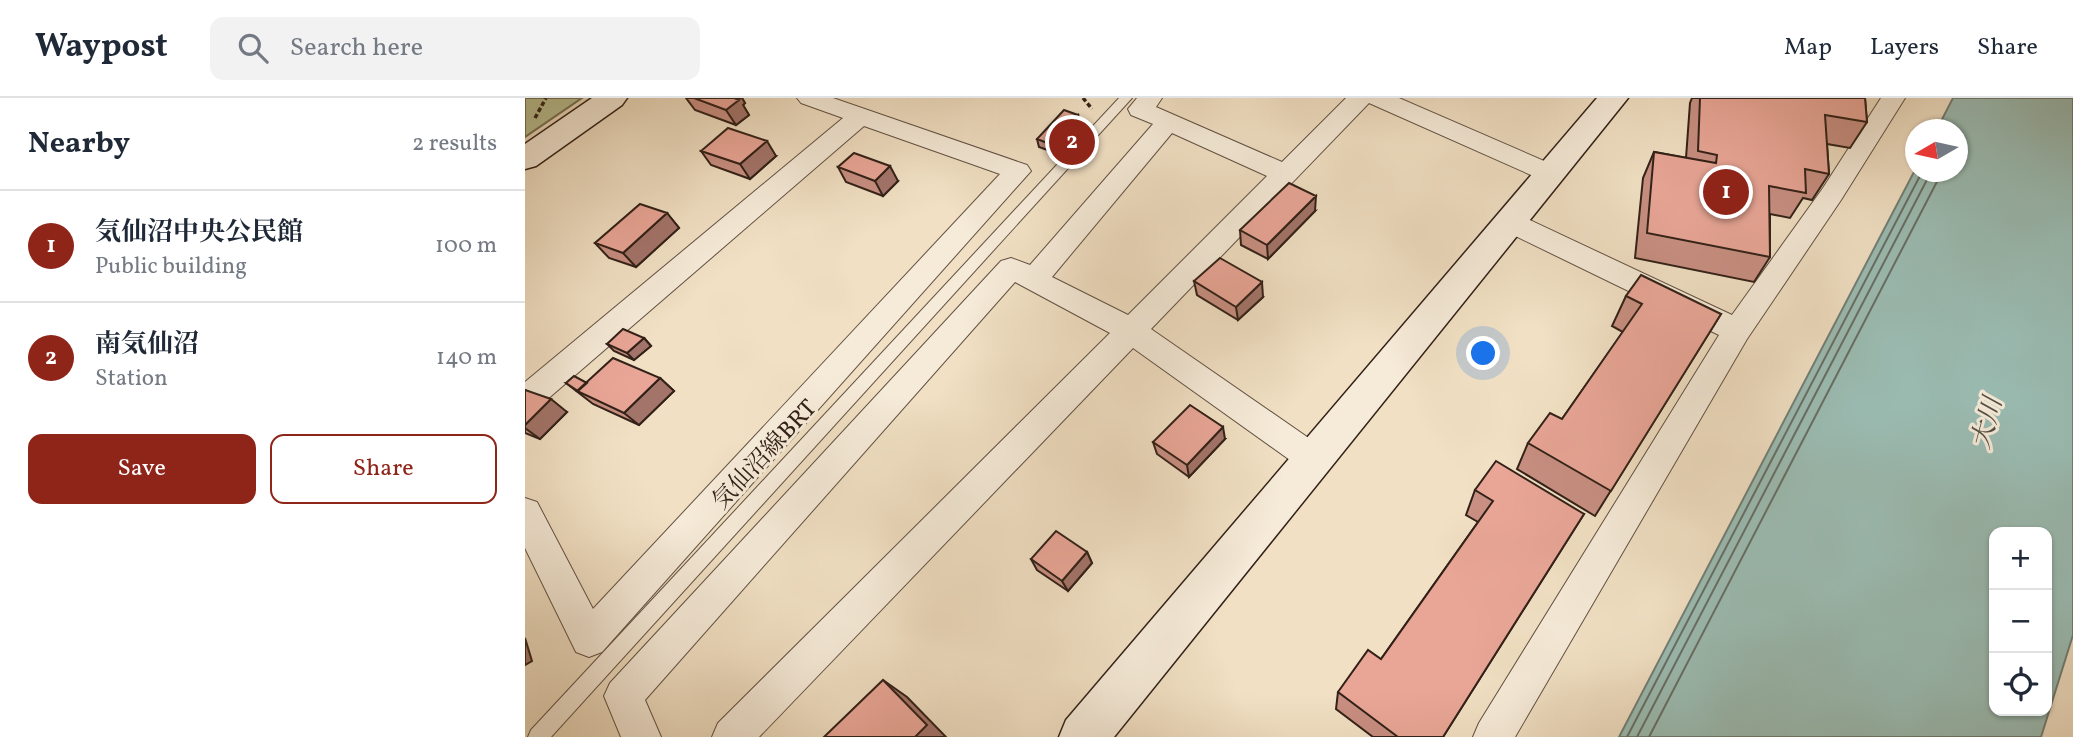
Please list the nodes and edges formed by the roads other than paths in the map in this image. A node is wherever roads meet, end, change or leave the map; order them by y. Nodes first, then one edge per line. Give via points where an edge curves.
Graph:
1 (612, 98) edge
2 (809, 98) edge
3 (1117, 98) edge
4 (1126, 98) edge
5 (1150, 98) edge
6 (1360, 98) edge
7 (1378, 98) edge
8 (1613, 98) edge
9 (1893, 98) edge
10 (861, 117) junction
11 (1168, 122) junction
12 (525, 159) edge
13 (1549, 173) junction
14 (1285, 174) junction
15 (1027, 206) junction
16 (1510, 222) junction
17 (1033, 280) junction
18 (1132, 331) junction
19 (1738, 331) junction
20 (525, 400) edge
21 (1312, 458) junction
22 (525, 513) edge
23 (1097, 732) edge
24 (538, 737) edge
25 (641, 737) edge
26 (732, 737) edge
27 (1493, 737) edge

1 - 12 street
2 - 10 street
3 - 15 lane, 気仙沼線BRT via 1038,182
4 - 15 lane, 気仙沼線BRT
5 - 11 street via 1140,109
6 - 14 street
7 - 13 street
8 - 13 street
9 - 19 street
10 - 20 street
10 - 22 street via 1018,171 589,639
11 - 14 street
11 - 17 street
13 - 16 street
14 - 18 street
15 - 24 lane, 気仙沼線BRT
16 - 19 street
16 - 21 street
17 - 18 street
17 - 25 street via 1010,268 623,696
18 - 21 street
18 - 26 street
19 - 27 street
21 - 23 street

